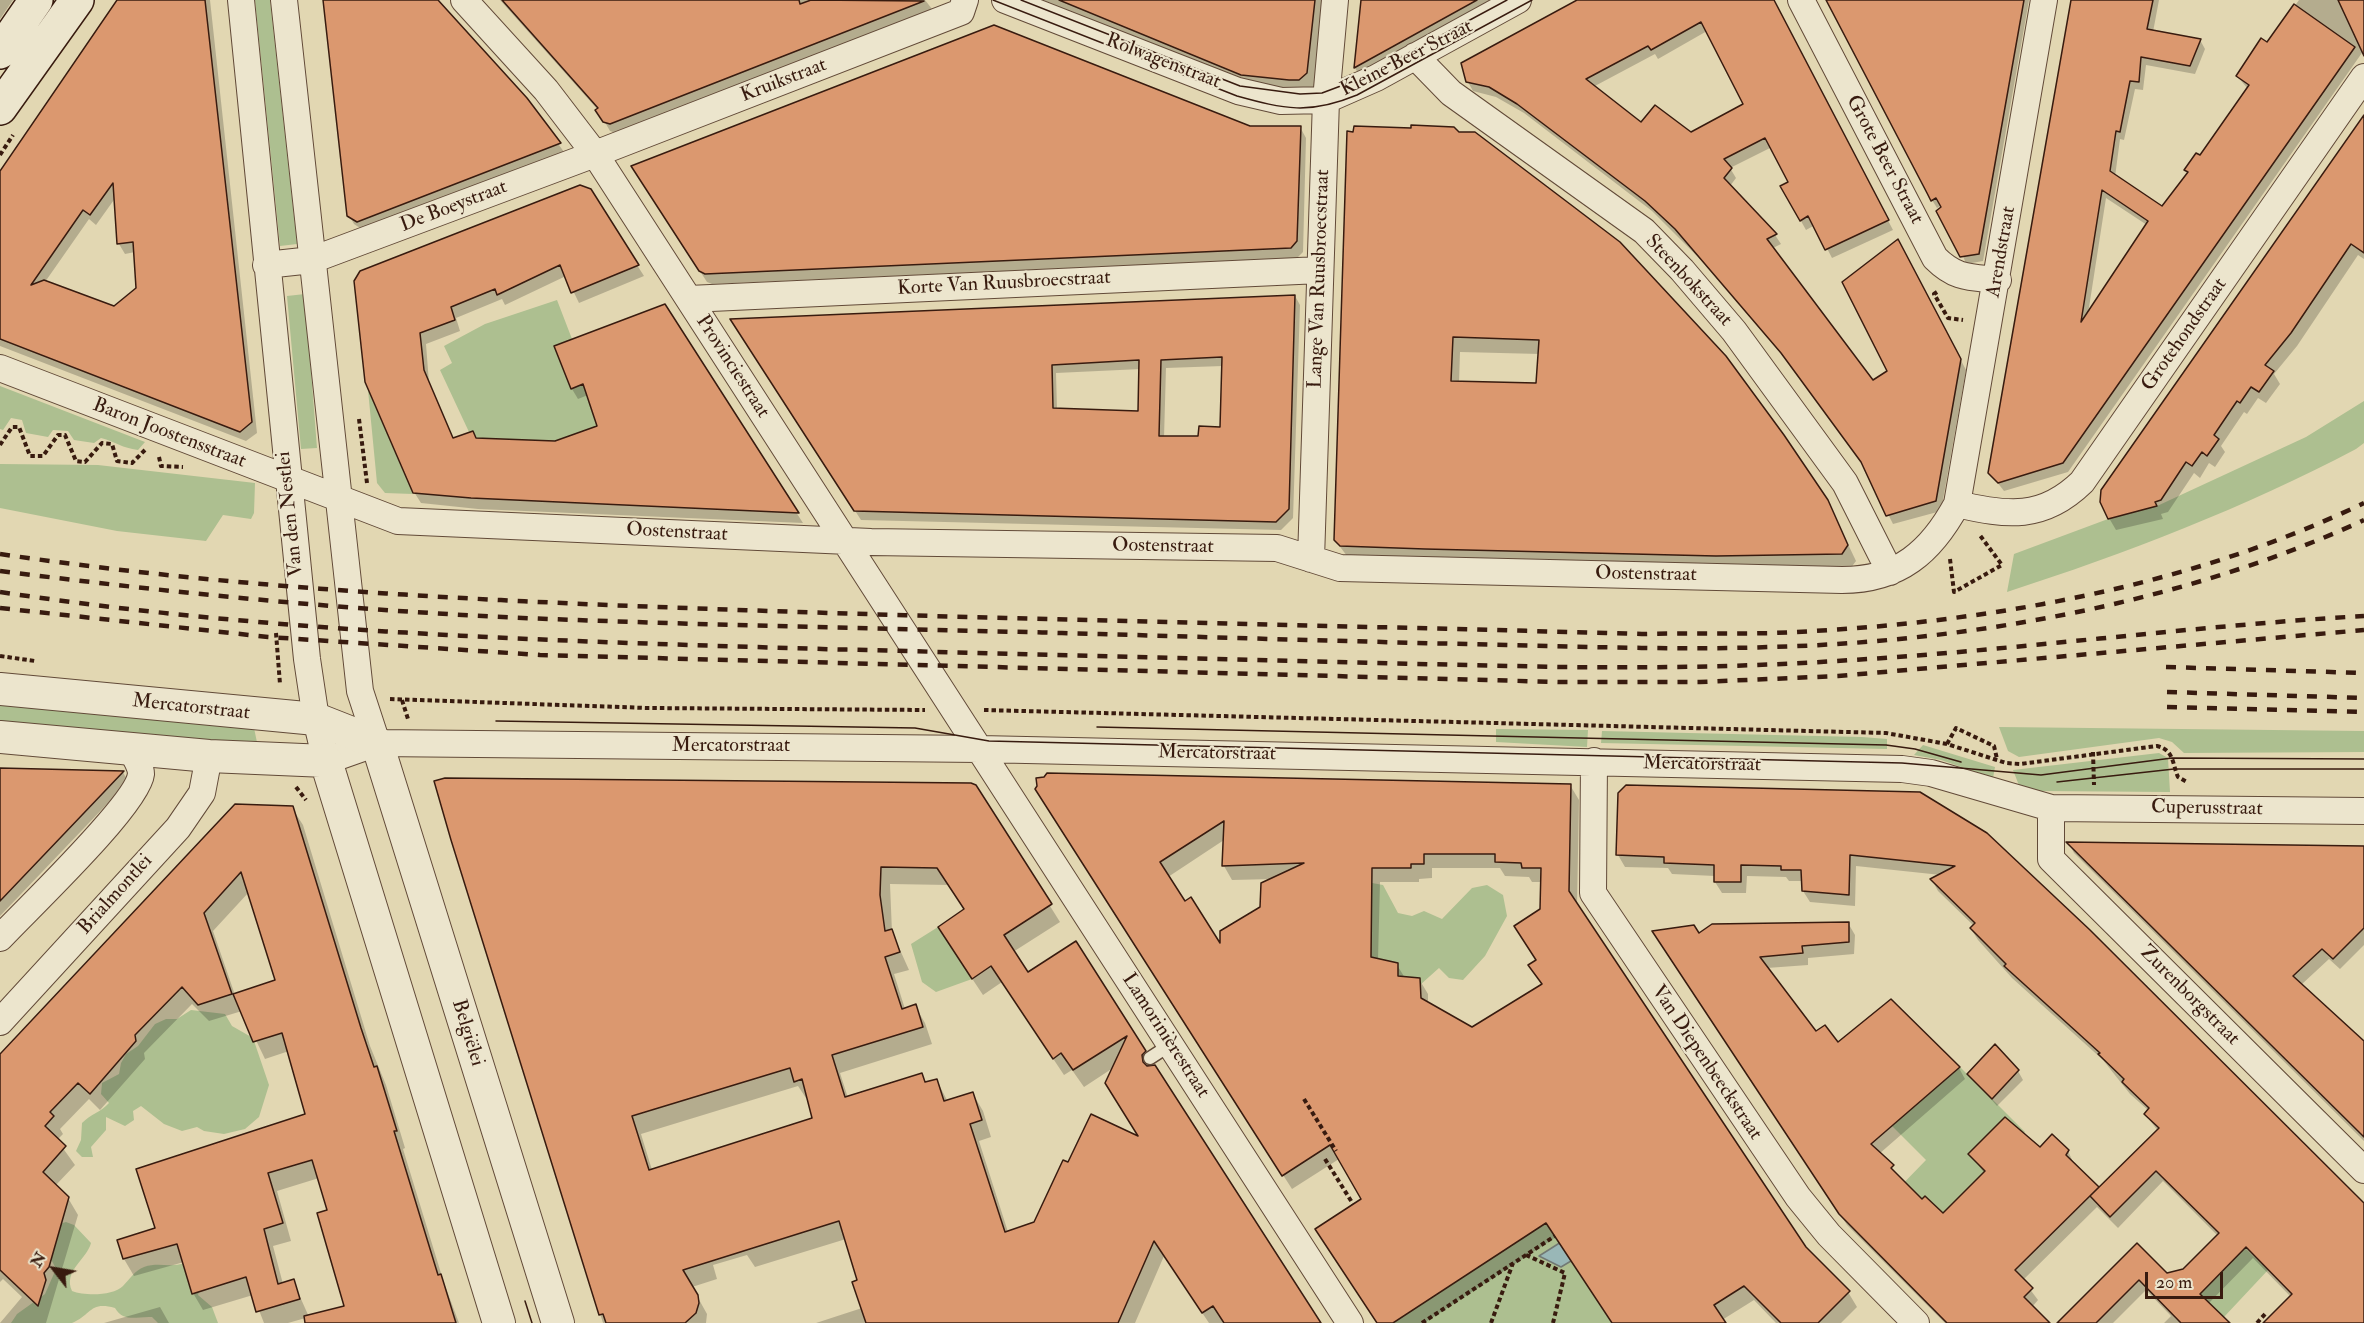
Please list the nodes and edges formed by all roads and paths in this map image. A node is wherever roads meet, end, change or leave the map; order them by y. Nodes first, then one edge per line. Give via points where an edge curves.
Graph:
1 (36, 0) edge
2 (77, 0) edge
3 (241, 0) edge
4 (284, 0) edge
5 (464, 0) edge
6 (965, 0) edge
7 (1005, 0) edge
8 (1335, 0) edge
9 (1518, 0) edge
10 (1801, 0) edge
11 (2044, 0) edge
12 (0, 52) edge
13 (1415, 56) junction
14 (2364, 77) edge
15 (1326, 99) junction
16 (0, 108) edge
17 (596, 154) junction
18 (312, 260) junction
19 (266, 266) junction
20 (1320, 270) junction
21 (1961, 276) junction
22 (1998, 280) junction
23 (689, 299) junction
24 (1990, 322) junction
25 (0, 368) edge
26 (0, 445) edge
27 (148, 446) dead end
28 (158, 450) dead end
29 (225, 456) junction
30 (288, 480) junction
31 (338, 499) junction
32 (1957, 504) junction
33 (845, 541) junction
34 (1311, 559) junction
35 (1890, 572) junction
36 (1954, 579) dead end
37 (0, 689) edge
38 (384, 696) dead end
39 (954, 710) junction
40 (316, 719) junction
41 (0, 737) edge
42 (377, 743) junction
43 (1947, 744) junction
44 (130, 748) junction
45 (980, 749) junction
46 (209, 756) junction
47 (1998, 760) junction
48 (326, 761) junction
49 (1594, 761) junction
50 (2194, 782) dead end
51 (2051, 807) junction
52 (2364, 811) edge
53 (0, 938) edge
54 (0, 1022) edge
55 (1304, 1099) dead end
56 (1336, 1151) dead end
57 (1325, 1159) dead end
58 (2364, 1170) edge
59 (1353, 1204) dead end
60 (1555, 1236) dead end
61 (1526, 1255) junction
62 (1513, 1263) junction
63 (2266, 1313) dead end
64 (499, 1323) edge
65 (558, 1323) edge
66 (1350, 1323) edge
67 (1422, 1323) edge
68 (1491, 1323) edge
69 (1553, 1323) edge
70 (1917, 1323) edge
71 (2256, 1323) edge

1 - 12 main road
2 - 16 main road
3 - 19 street, Van den Nestlei
4 - 18 street
5 - 17 street, Provinciestraat via 546,90
6 - 17 street, Kruikstraat via 961,12
7 - 15 street, Rolwagenstraat via 1238,91 1281,101
8 - 15 street, Lange Van Ruusbroecstraat
9 - 13 street, Kleine Beer Straat
10 - 21 street, Grote Beer Straat via 1935,258 1948,271
11 - 22 street, Arendstraat
13 - 15 street, Kleine Beer Straat via 1360,86
13 - 35 street, Steenbokstraat via 1451,93 1644,231 1682,270 1734,331 1845,483
14 - 32 street, Grotehondstraat via 2082,482 2062,499 2024,513 2002,514
15 - 20 street, Lange Van Ruusbroecstraat
17 - 18 street, De Boeystraat
17 - 23 street, Provinciestraat
18 - 19 street
18 - 31 street
19 - 30 street, Van den Nestlei
20 - 23 street, Korte Van Ruusbroecstraat
20 - 34 street, Lange Van Ruusbroecstraat
21 - 22 street, Grote Beer Straat
21 - 24 path via 1934,294 1948,318
22 - 24 street, Arendstraat
23 - 33 street, Provinciestraat
24 - 32 street, Arendstraat
25 - 29 street, Baron Joostensstraat
26 - 27 path via 12,427 19,427 30,456 43,456 58,435 65,435 76,461 85,462 102,443 112,444 117,461 132,463
28 - 29 path via 161,466 203,468
29 - 30 street, Baron Joostensstraat
30 - 31 street, Baron Joostensstraat
30 - 40 street, Van den Nestlei
31 - 33 street, Oostenstraat via 398,520
31 - 42 street via 360,691
32 - 35 street, Oostenstraat via 1935,541
32 - 36 path via 2002,565 1954,592
33 - 34 street, Oostenstraat via 1277,548
33 - 39 street, Provinciestraat
34 - 35 street, Oostenstraat via 1340,568 1842,580
37 - 40 street, Mercatorstraat
38 - 39 path via 402,700 648,708
39 - 43 path via 1886,733
39 - 45 street, Provinciestraat
40 - 42 street, Mercatorstraat
40 - 48 street, Van den Nestlei
41 - 44 street, Mercatorstraat
42 - 45 street, Mercatorstraat
42 - 48 street, Mercatorstraat
42 - 65 street, Belgiëlei
43 - 47 path
43 - 47 path via 1956,728 1994,746
44 - 46 street, Mercatorstraat
44 - 53 street via 141,771 138,785 120,812
45 - 49 street, Mercatorstraat
45 - 66 street, Lamorinièrestraat via 1160,1052
46 - 48 street, Mercatorstraat
46 - 54 street, Brialmontlei via 202,792 178,828
47 - 50 path via 2020,764 2149,745 2166,748 2178,777
48 - 64 street
49 - 51 street, Mercatorstraat via 1917,770
49 - 70 street, Van Diepenbeeckstraat via 1593,892 1798,1197 1829,1235
51 - 52 street, Cuperusstraat
51 - 58 street, Zurenborgstraat via 2051,859
55 - 56 path
57 - 59 path
60 - 61 path
61 - 62 path
61 - 69 path via 1565,1273
62 - 67 path
62 - 68 path
63 - 71 path

